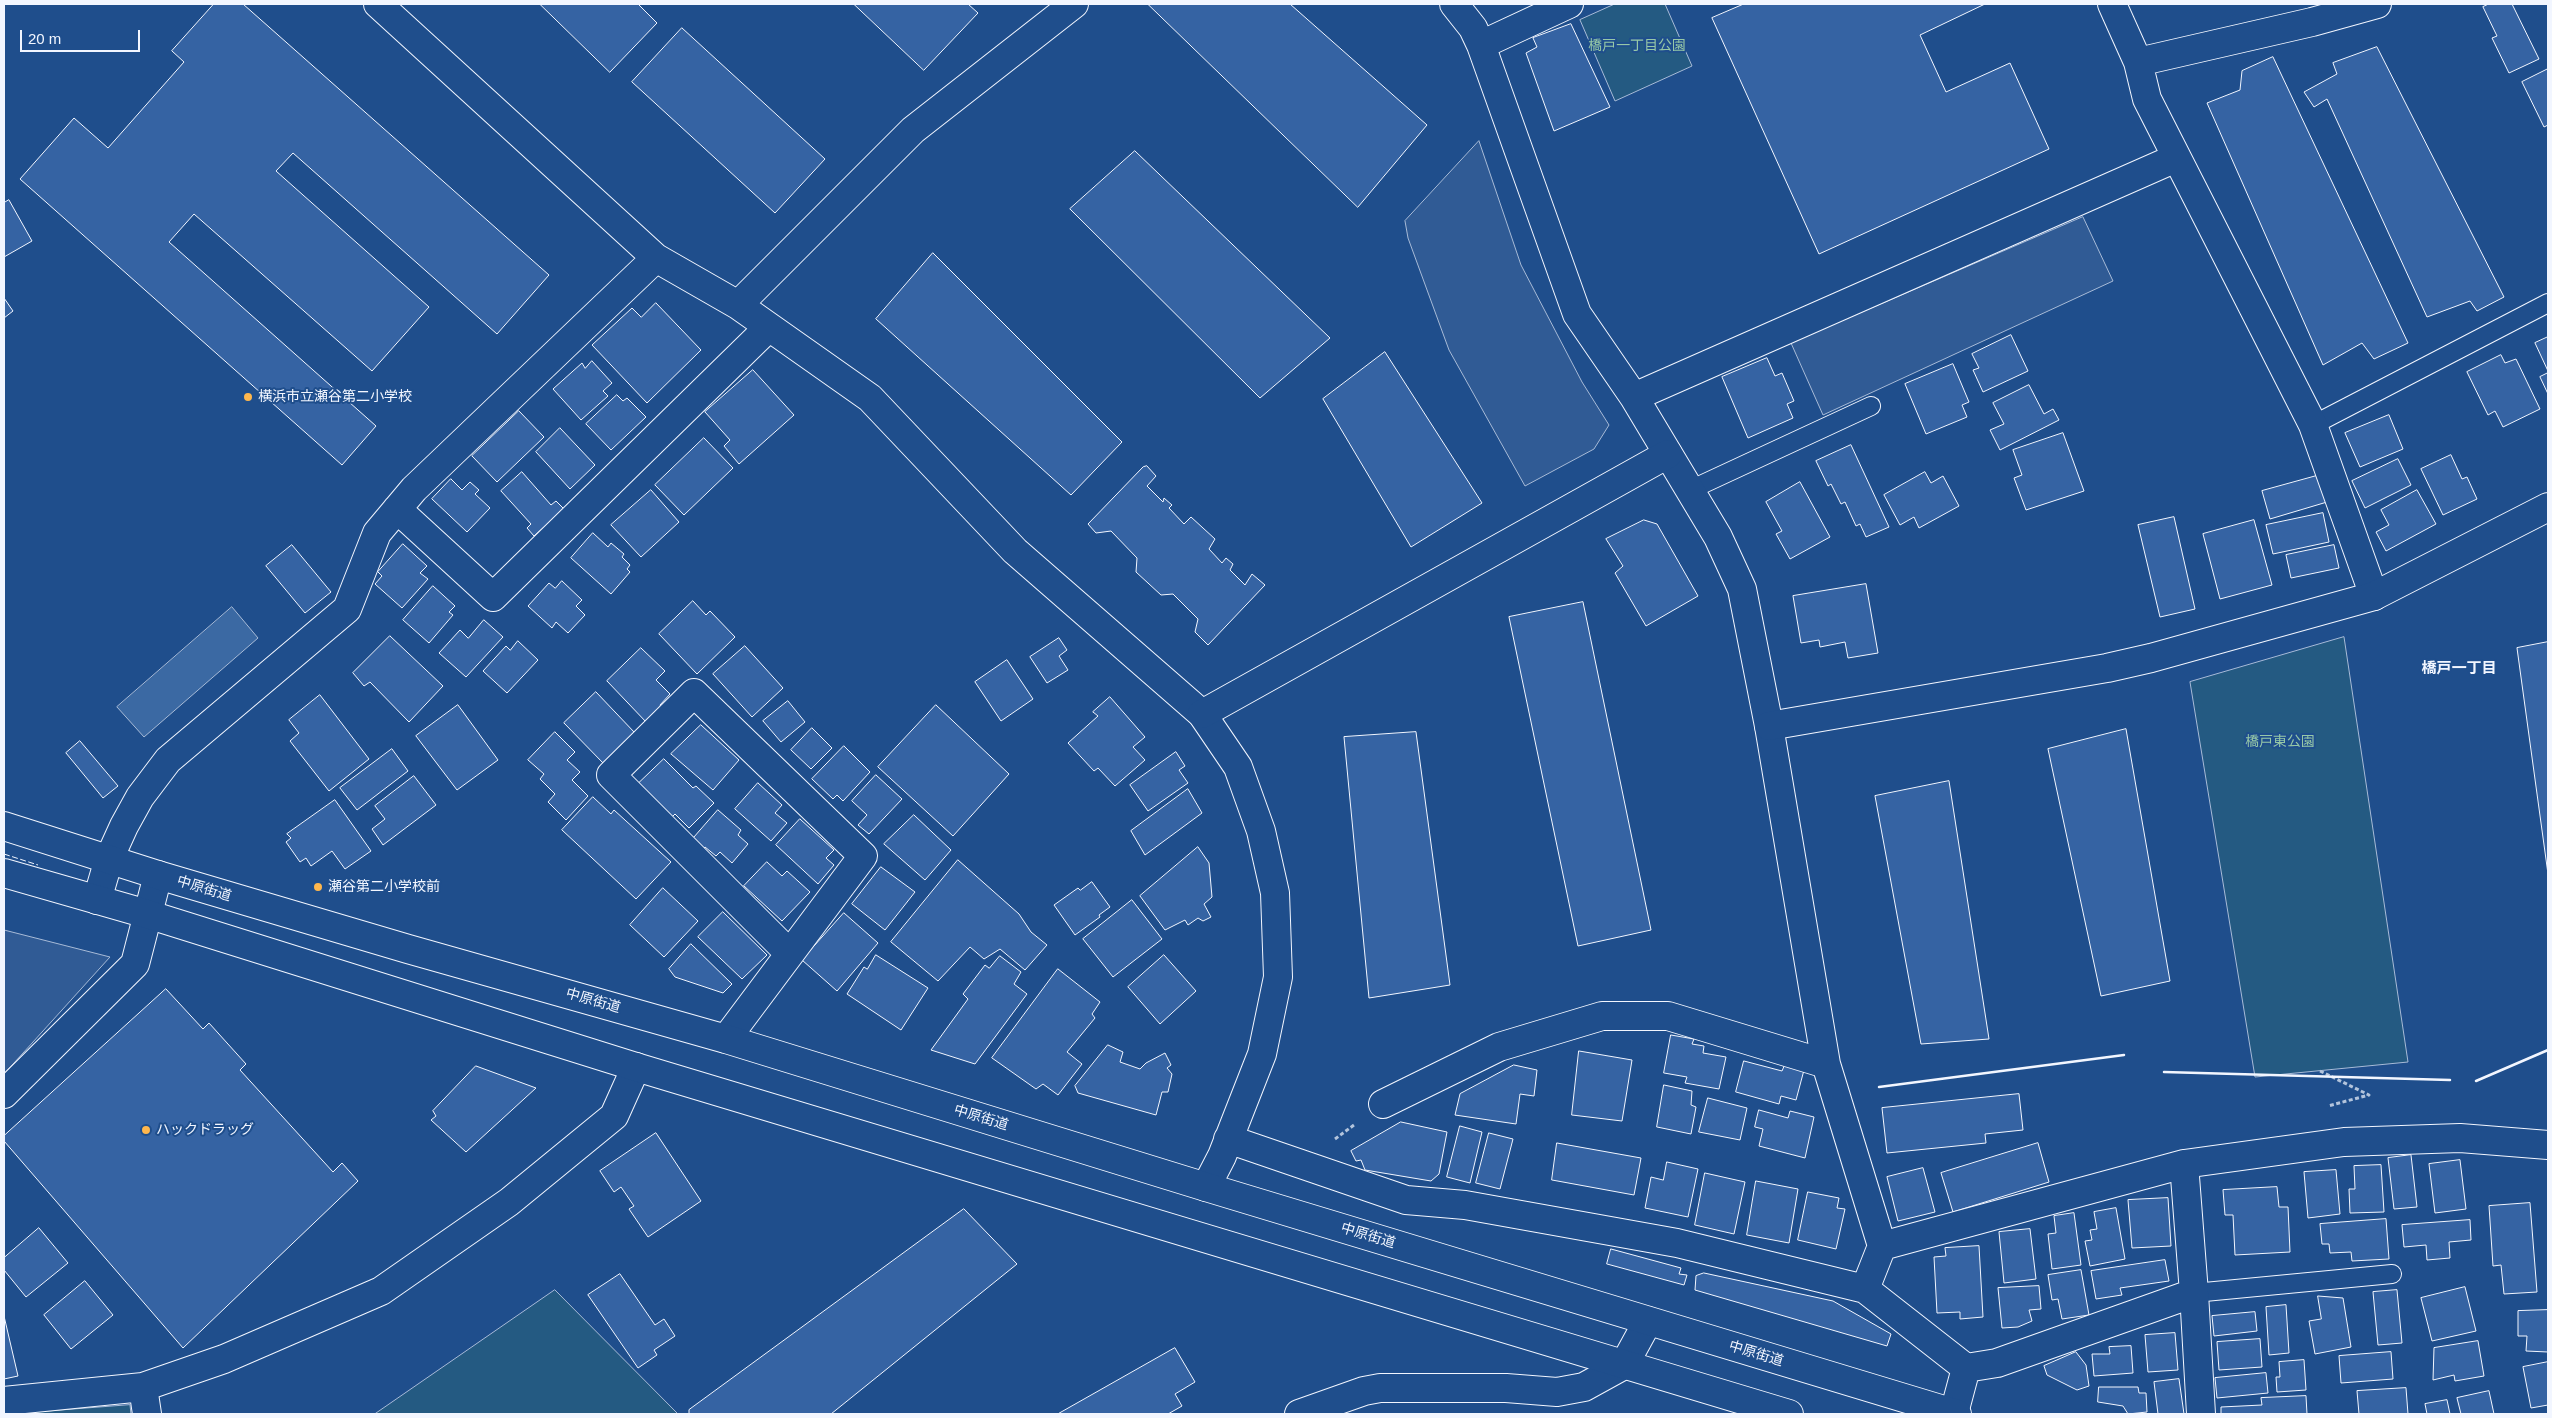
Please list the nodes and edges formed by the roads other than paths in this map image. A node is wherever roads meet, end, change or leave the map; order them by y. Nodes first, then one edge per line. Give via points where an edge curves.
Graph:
1 (378, 4) edge
2 (1074, 4) edge
3 (1454, 4) edge
4 (1570, 4) edge
5 (2112, 4) edge
6 (2377, 4) edge
7 (1481, 45) junction
8 (2138, 62) junction
9 (2176, 158) junction
10 (656, 258) junction
11 (2548, 302) edge
12 (738, 305) junction
13 (768, 328) junction
14 (1634, 397) junction
15 (1871, 406) dead end
16 (2313, 425) junction
17 (1668, 454) junction
18 (1690, 490) junction
19 (2548, 507) edge
20 (397, 509) junction
21 (2374, 596) junction
22 (1202, 714) junction
23 (1769, 726) junction
24 (4, 826) edge
25 (109, 859) junction
26 (4, 873) edge
27 (158, 875) junction
28 (98, 900) junction
29 (147, 914) junction
30 (789, 953) junction
31 (726, 1039) junction
32 (1826, 1064) junction
33 (636, 1067) junction
34 (4, 1094) edge
35 (1384, 1104) dead end
36 (1228, 1139) junction
37 (2548, 1145) edge
38 (2184, 1164) junction
39 (1206, 1187) junction
40 (1882, 1246) junction
41 (2392, 1274) dead end
42 (1865, 1288) junction
43 (2194, 1293) junction
44 (1648, 1321) junction
45 (1624, 1365) junction
46 (1966, 1368) junction
47 (143, 1387) junction
48 (4, 1401) edge
49 (147, 1414) edge
50 (1299, 1414) edge
51 (1789, 1414) edge
52 (1956, 1414) edge
53 (2201, 1414) edge

1 - 10 street
2 - 12 street via 913,130
3 - 7 street via 1473,28
4 - 7 street
5 - 8 street
6 - 8 street
7 - 14 street via 1577,314
8 - 9 street via 2147,99
9 - 14 street
9 - 16 street
10 - 12 street
10 - 20 street via 414,489
11 - 16 lane
12 - 13 street
13 - 20 street via 493,597
13 - 22 street via 870,398 1015,552
14 - 17 street
15 - 18 lane
16 - 21 street
17 - 18 street
17 - 22 street
18 - 23 street via 1718,537 1742,588
19 - 21 street
20 - 25 street via 377,532 347,609 168,760 140,797
21 - 23 street via 2116,666
22 - 36 street via 1238,767 1261,831 1275,893 1278,977 1262,1054
23 - 32 street
24 - 25 street, 中原街道
25 - 27 street, 中原街道
25 - 28 street
26 - 28 street
27 - 29 street
27 - 31 street, 中原街道 via 408,950
28 - 29 street
29 - 33 street
29 - 34 street via 135,964
30 - 30 street via 863,856 694,693 612,775
30 - 31 street
31 - 39 street, 中原街道
32 - 35 street via 1668,1016 1602,1016 1499,1047
32 - 40 street
33 - 45 street
33 - 47 street via 614,1116 509,1202 381,1291 224,1359
36 - 39 street
36 - 42 street via 1406,1200 1465,1205 1677,1243
37 - 38 street via 2460,1138 2344,1142
38 - 40 street
38 - 43 street
39 - 44 street, 中原街道
40 - 42 street
41 - 43 lane
42 - 46 street
43 - 46 street via 1997,1364
43 - 53 street
44 - 45 street
44 - 52 street, 中原街道
45 - 50 street via 1584,1387 1556,1392 1506,1388 1380,1388
45 - 51 street
46 - 52 street
47 - 48 street
47 - 49 street

